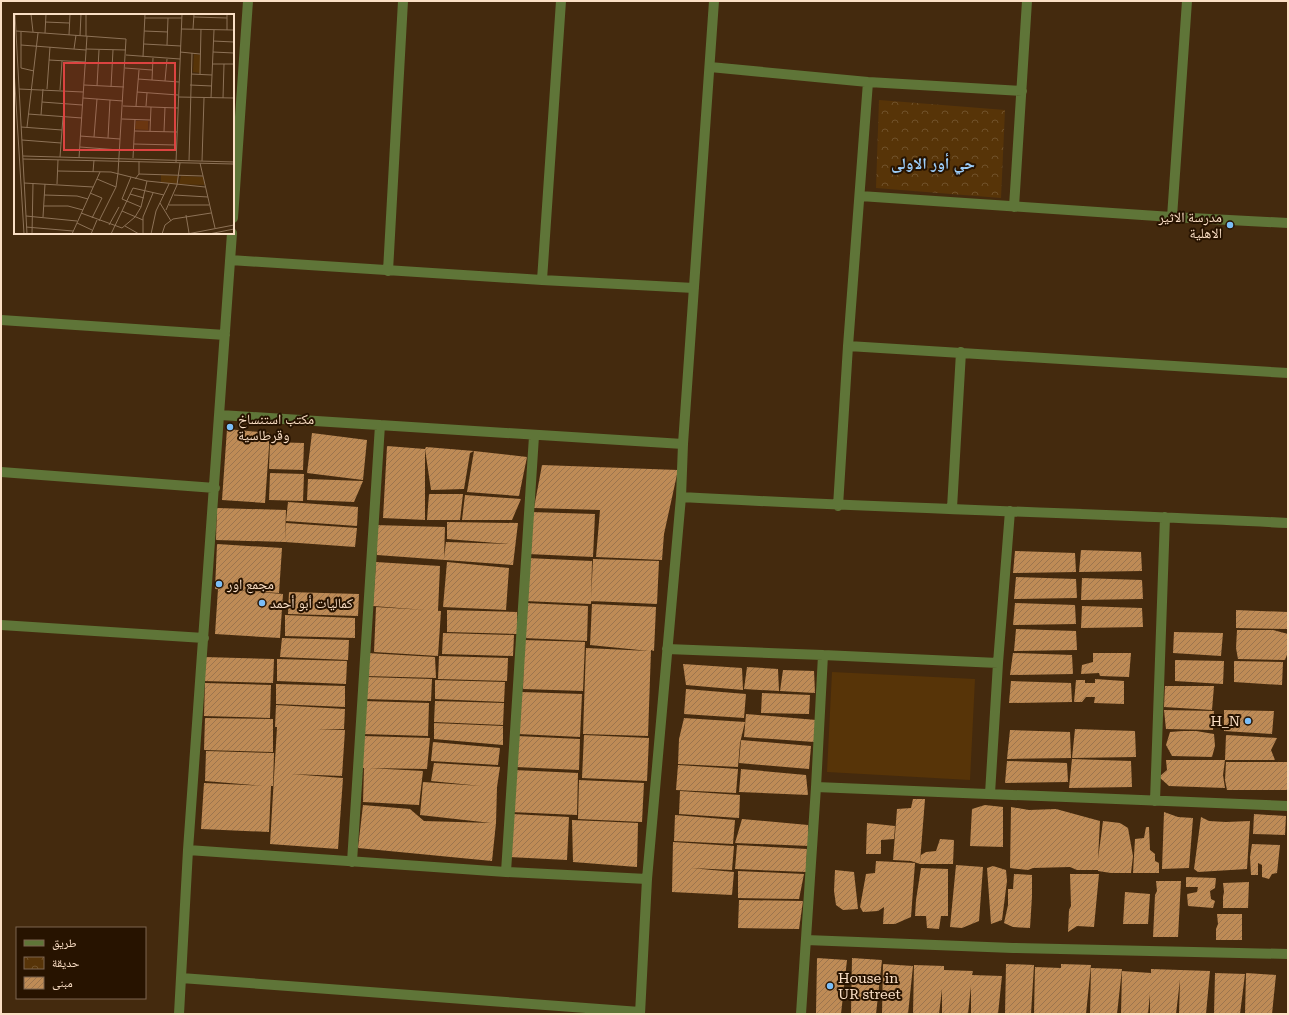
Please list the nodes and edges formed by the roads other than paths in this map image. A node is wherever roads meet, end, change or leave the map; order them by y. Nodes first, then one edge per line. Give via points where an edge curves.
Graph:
1 (248, 1) edge
2 (403, 1) edge
3 (561, 1) edge
4 (714, 1) edge
5 (1027, 1) edge
6 (1187, 1) edge
7 (710, 67) junction
8 (868, 82) junction
9 (1022, 91) junction
10 (860, 196) junction
11 (234, 204) edge
12 (1014, 207) junction
13 (1172, 217) junction
14 (1288, 223) edge
15 (232, 234) edge
16 (230, 260) junction
17 (388, 271) junction
18 (542, 280) junction
19 (694, 288) junction
20 (1, 320) edge
21 (225, 336) junction
22 (848, 346) junction
23 (961, 352) junction
24 (1288, 373) edge
25 (220, 415) junction
26 (380, 426) junction
27 (534, 436) junction
28 (683, 444) junction
29 (1, 472) edge
30 (215, 488) junction
31 (681, 497) junction
32 (838, 506) junction
33 (952, 508) junction
34 (1010, 511) junction
35 (1165, 517) junction
36 (1288, 523) edge
37 (1, 625) edge
38 (204, 638) junction
39 (667, 649) junction
40 (823, 655) junction
41 (998, 663) junction
42 (816, 787) junction
43 (990, 794) junction
44 (1155, 801) junction
45 (1288, 806) edge
46 (188, 850) junction
47 (352, 862) junction
48 (506, 872) junction
49 (647, 879) junction
50 (806, 940) junction
51 (1288, 954) edge
52 (181, 978) junction
53 (640, 1013) edge
54 (179, 1014) edge
55 (801, 1014) edge

1 - 11 street
2 - 17 street
3 - 18 street
4 - 7 street
5 - 9 street
6 - 13 street
7 - 8 street
7 - 19 street
8 - 9 street
8 - 10 street
9 - 12 street
10 - 12 street
10 - 22 street
12 - 13 street
13 - 14 street
15 - 16 street
16 - 17 street
16 - 21 street
17 - 18 street
18 - 19 street
19 - 28 street
20 - 21 street
21 - 25 street
22 - 23 street
22 - 32 street
23 - 24 street
23 - 33 street
25 - 26 street
25 - 30 street
26 - 27 street
26 - 47 street
27 - 28 street
27 - 48 street
28 - 31 street
29 - 30 street
30 - 38 street
31 - 32 street
31 - 39 street
32 - 33 street
33 - 34 street
34 - 35 street
34 - 41 street
35 - 36 street
35 - 44 street
37 - 38 street
38 - 46 street
39 - 40 street
39 - 49 street
40 - 41 street
40 - 42 street
41 - 43 street
42 - 43 street
42 - 50 street
43 - 44 street
44 - 45 street
46 - 47 street
46 - 52 street
47 - 48 street
48 - 49 street
49 - 53 street
50 - 51 street
50 - 55 street
52 - 53 street
52 - 54 street

